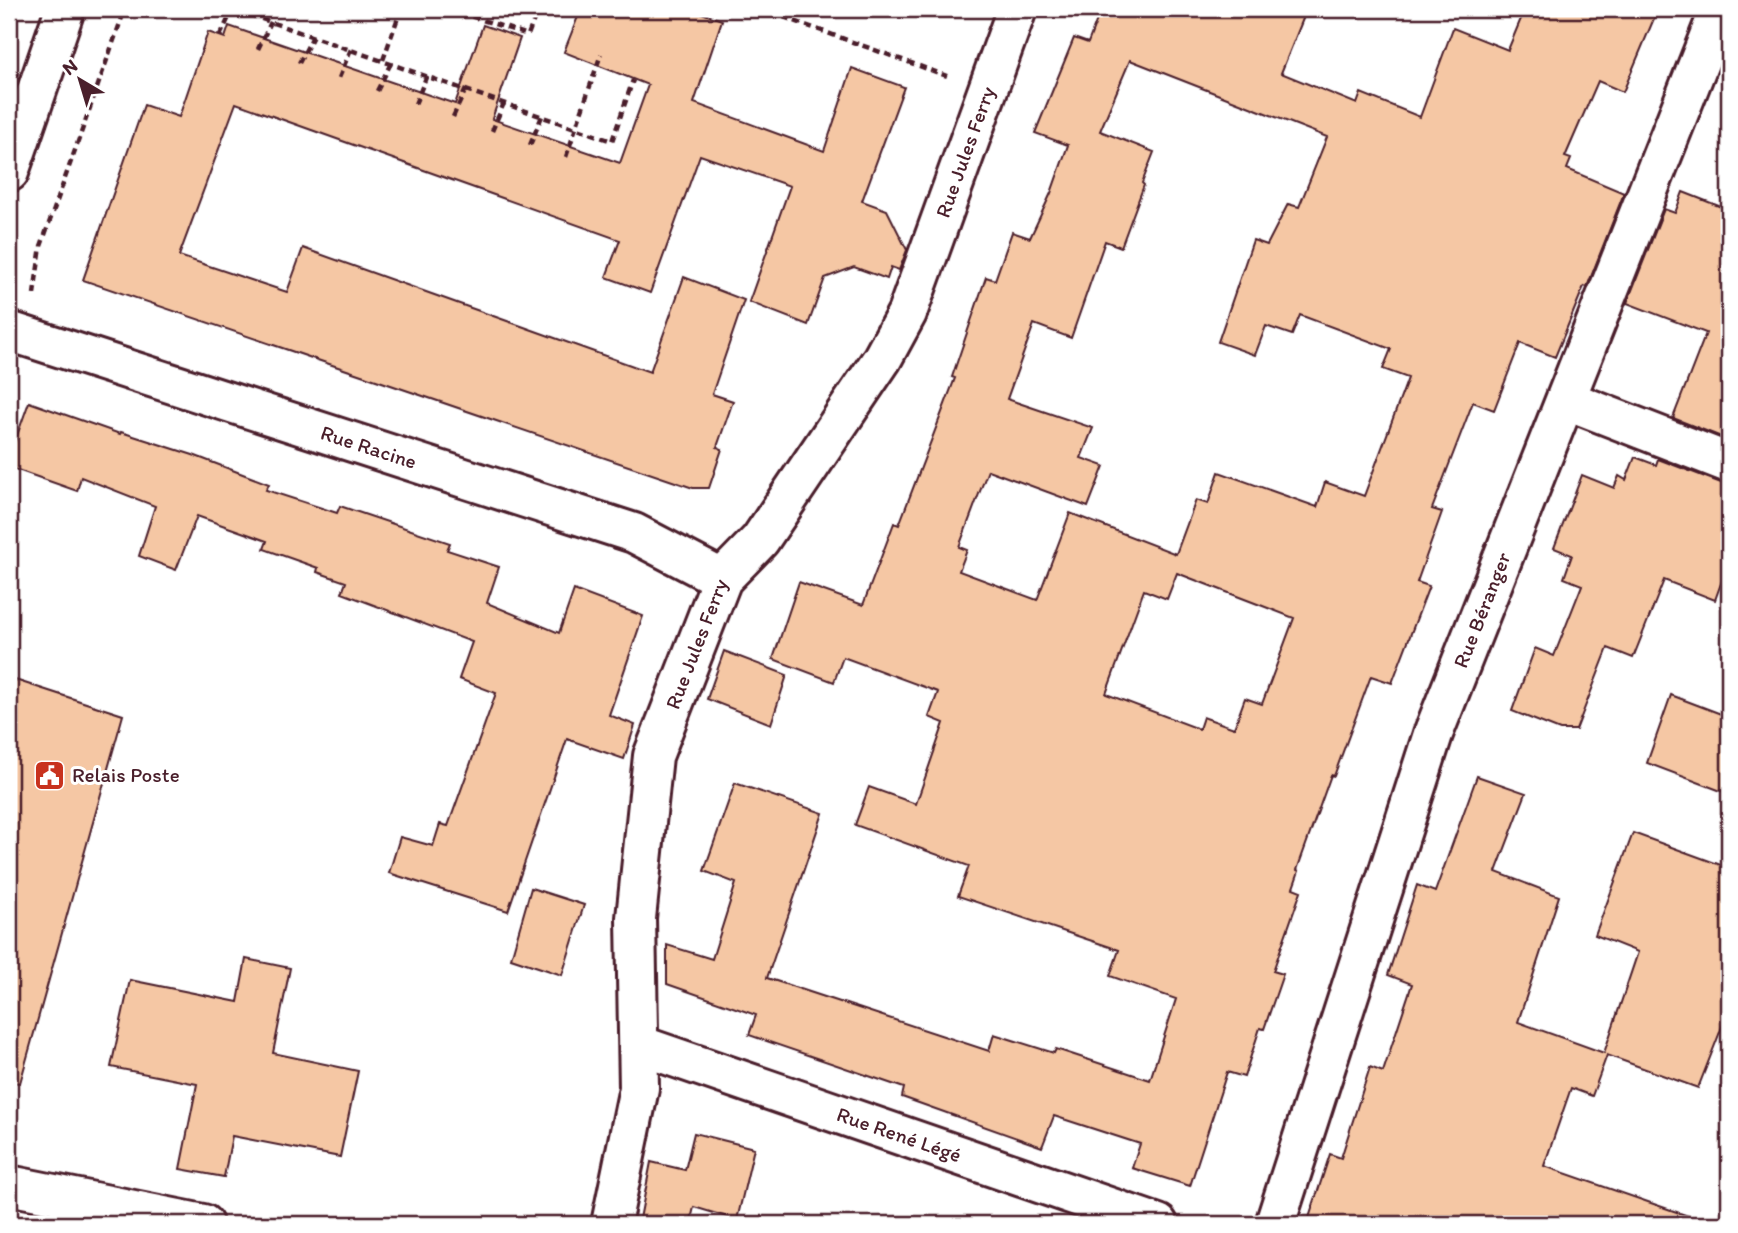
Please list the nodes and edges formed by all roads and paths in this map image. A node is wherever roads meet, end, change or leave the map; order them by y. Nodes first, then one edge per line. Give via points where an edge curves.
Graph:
1 (65, 9) edge
2 (125, 9) edge
3 (401, 9) edge
4 (449, 9) edge
5 (538, 9) edge
6 (761, 9) edge
7 (1017, 9) edge
8 (1720, 9) edge
9 (271, 22) junction
10 (220, 36) dead end
11 (313, 36) junction
12 (258, 49) dead end
13 (351, 49) junction
14 (601, 54) dead end
15 (383, 60) junction
16 (299, 63) dead end
17 (391, 63) junction
18 (426, 75) junction
19 (339, 78) dead end
20 (633, 79) dead end
21 (466, 89) junction
22 (377, 91) dead end
23 (988, 91) junction
24 (504, 103) junction
25 (415, 104) dead end
26 (541, 116) junction
27 (453, 117) dead end
28 (575, 128) junction
29 (492, 131) dead end
30 (530, 145) dead end
31 (566, 157) dead end
32 (9, 172) edge
33 (18, 334) edge
34 (1567, 400) junction
35 (1729, 463) edge
36 (722, 579) junction
37 (639, 1045) junction
38 (9, 1185) edge
39 (203, 1224) edge
40 (611, 1224) edge
41 (1158, 1224) edge
42 (1275, 1224) edge

1 - 32 street
2 - 33 path via 41,246
3 - 15 path
4 - 5 path via 528,35
6 - 23 path
7 - 23 street, Rue Jules Ferry
8 - 34 street, Rue Béranger
9 - 10 path via 233,9
9 - 11 path
9 - 12 path
11 - 13 path
11 - 16 path
13 - 15 path
13 - 19 path
14 - 28 path
15 - 17 path
17 - 18 path
17 - 22 path
18 - 21 path
18 - 25 path
20 - 28 path via 612,141
21 - 24 path
21 - 27 path
23 - 36 street, Rue Jules Ferry via 907,313 888,348 760,540
24 - 26 path
24 - 29 path
26 - 28 path
26 - 30 path
28 - 31 path
33 - 36 street, Rue Racine via 634,533
34 - 35 street
34 - 42 street, Rue Béranger via 1433,734
36 - 37 street, Rue Jules Ferry via 653,755 636,918
37 - 40 street, Rue Jules Ferry via 639,1088
37 - 41 street, Rue René Légé
38 - 39 street

